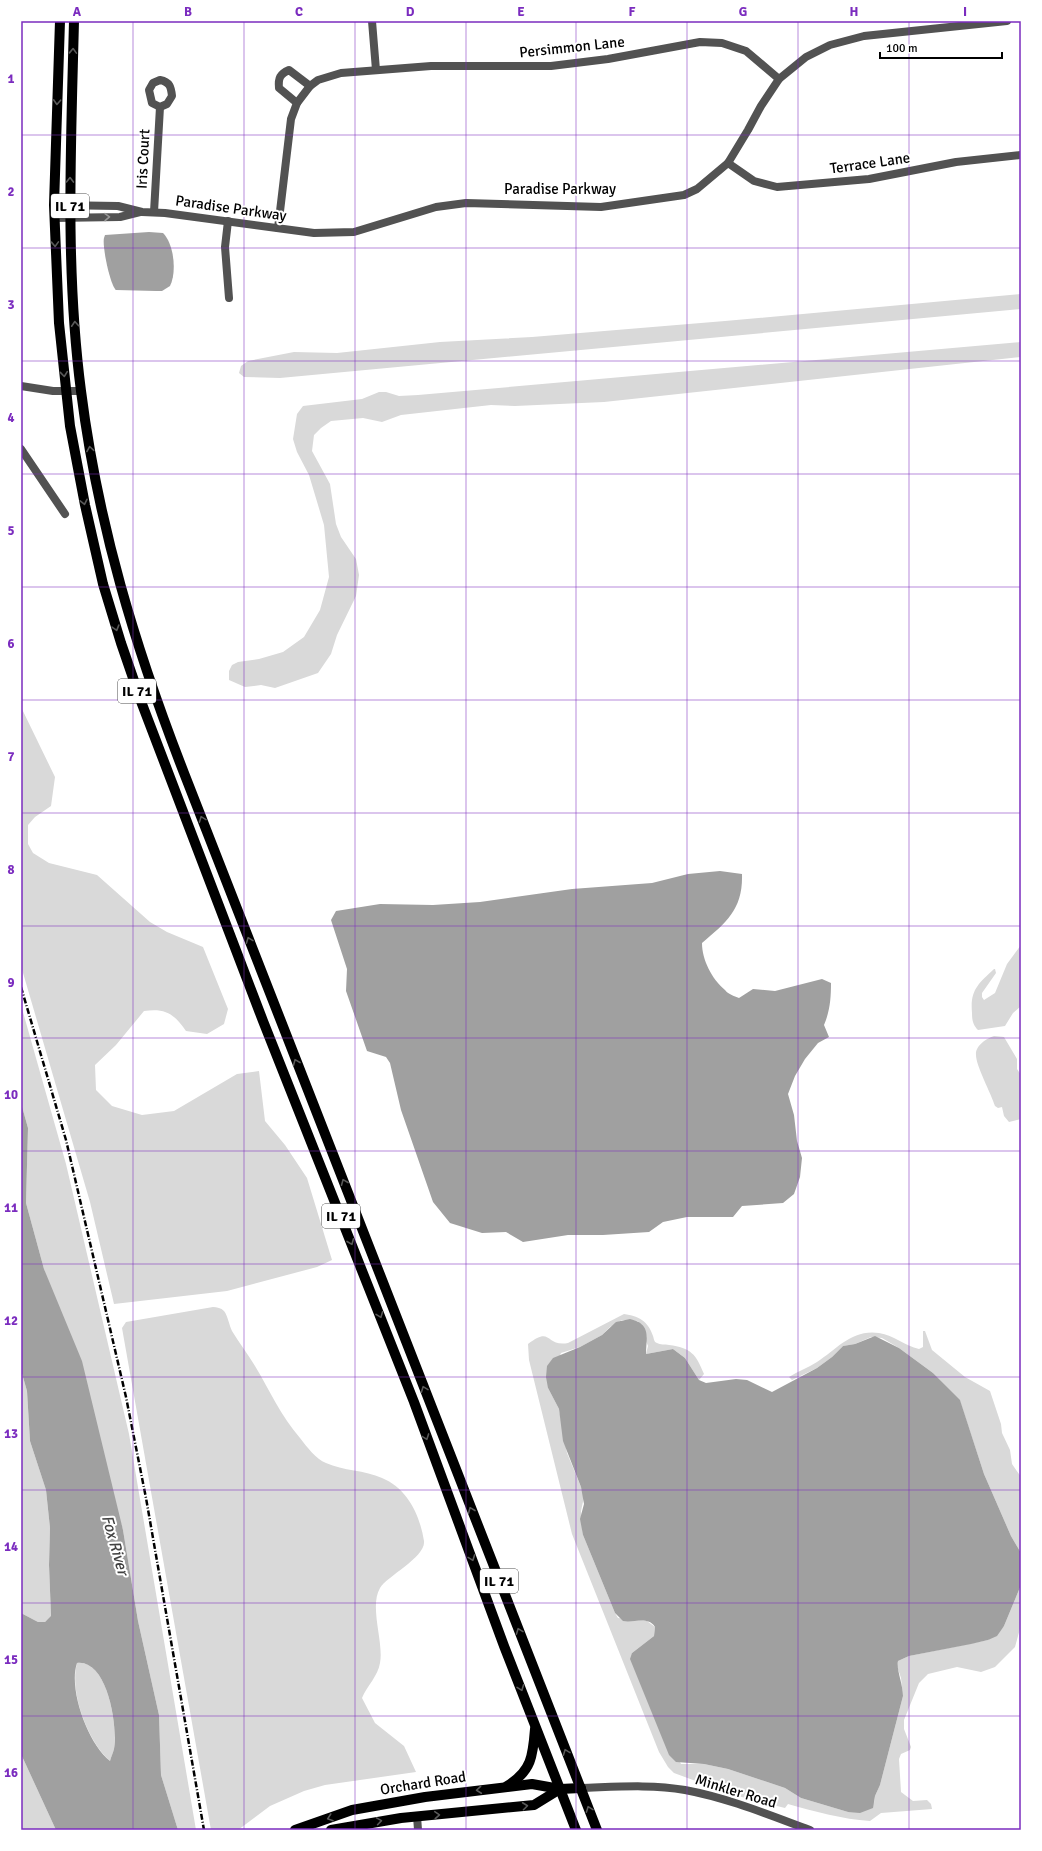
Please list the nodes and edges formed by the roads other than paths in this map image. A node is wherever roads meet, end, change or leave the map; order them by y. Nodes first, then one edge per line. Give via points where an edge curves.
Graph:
1 (60, 21) edge
2 (74, 21) edge
3 (372, 21) edge
4 (1007, 21) edge
5 (376, 70) junction
6 (779, 79) junction
7 (310, 86) junction
8 (297, 103) junction
9 (160, 107) dead end
10 (1021, 155) edge
11 (728, 163) junction
12 (54, 205) junction
13 (70, 205) junction
14 (142, 212) junction
15 (154, 212) junction
16 (54, 218) junction
17 (69, 218) junction
18 (228, 221) junction
19 (278, 228) junction
20 (229, 298) dead end
21 (21, 386) edge
22 (66, 391) junction
23 (81, 391) junction
24 (21, 449) edge
25 (65, 514) dead end
26 (536, 1727) junction
27 (506, 1786) junction
28 (580, 1788) junction
29 (560, 1789) junction
30 (417, 1816) junction
31 (295, 1830) edge
32 (331, 1830) edge
33 (418, 1830) edge
34 (576, 1830) edge
35 (597, 1830) edge
36 (810, 1830) edge

1 -> 12 main road, IL 71
13 -> 2 main road, IL 71
3 - 5 street
4 - 6 street, Paradise Parkway via 864,36 830,45 806,58
5 - 6 street, Persimmon Lane via 431,66 551,66 700,42 722,43 746,51
5 - 7 street, Persimmon Lane via 339,74 318,80
6 - 11 street, Paradise Parkway
7 - 8 street, Persimmon Lane
7 - 8 street via 289,70 280,75 279,88
8 - 19 street, Persimmon Lane via 291,119
9 - 15 street, Iris Court
10 - 11 street, Terrace Lane via 956,162 869,179 777,187 754,181
11 - 19 street, Paradise Parkway via 697,189 684,195 594,206 466,203 436,207 354,232 323,234
12 - 13 street, Paradise Parkway
12 - 16 main road, IL 71
13 - 14 street, Paradise Parkway via 118,206
13 - 17 main road, IL 71
14 - 15 street, Paradise Parkway
17 -> 14 street, Paradise Parkway via 120,217
15 - 18 street, Paradise Parkway
16 - 17 street, Paradise Parkway
16 -> 22 main road, IL 71 via 59,323
23 -> 17 main road, IL 71
18 - 19 street, Paradise Parkway
18 - 20 street via 225,247
21 - 22 street
22 - 23 street
22 -> 26 main road, IL 71 via 77,468 98,561 138,694 263,1021 408,1388
28 -> 23 main road, IL 71 via 159,710 132,628 102,517
24 - 25 street
26 - 27 main road via 533,1755 528,1768 517,1780
26 - 29 main road, IL 71
27 - 29 main road, Orchard Road via 532,1784
27 -> 31 main road, Orchard Road via 366,1807
28 - 29 main road, Orchard Road
35 -> 28 main road, IL 71
28 - 36 street, Minkler Road via 642,1786 683,1790 736,1802
30 -> 29 main road, Orchard Road via 534,1805
29 - 34 main road, IL 71
32 -> 30 main road, Orchard Road
30 - 33 street

